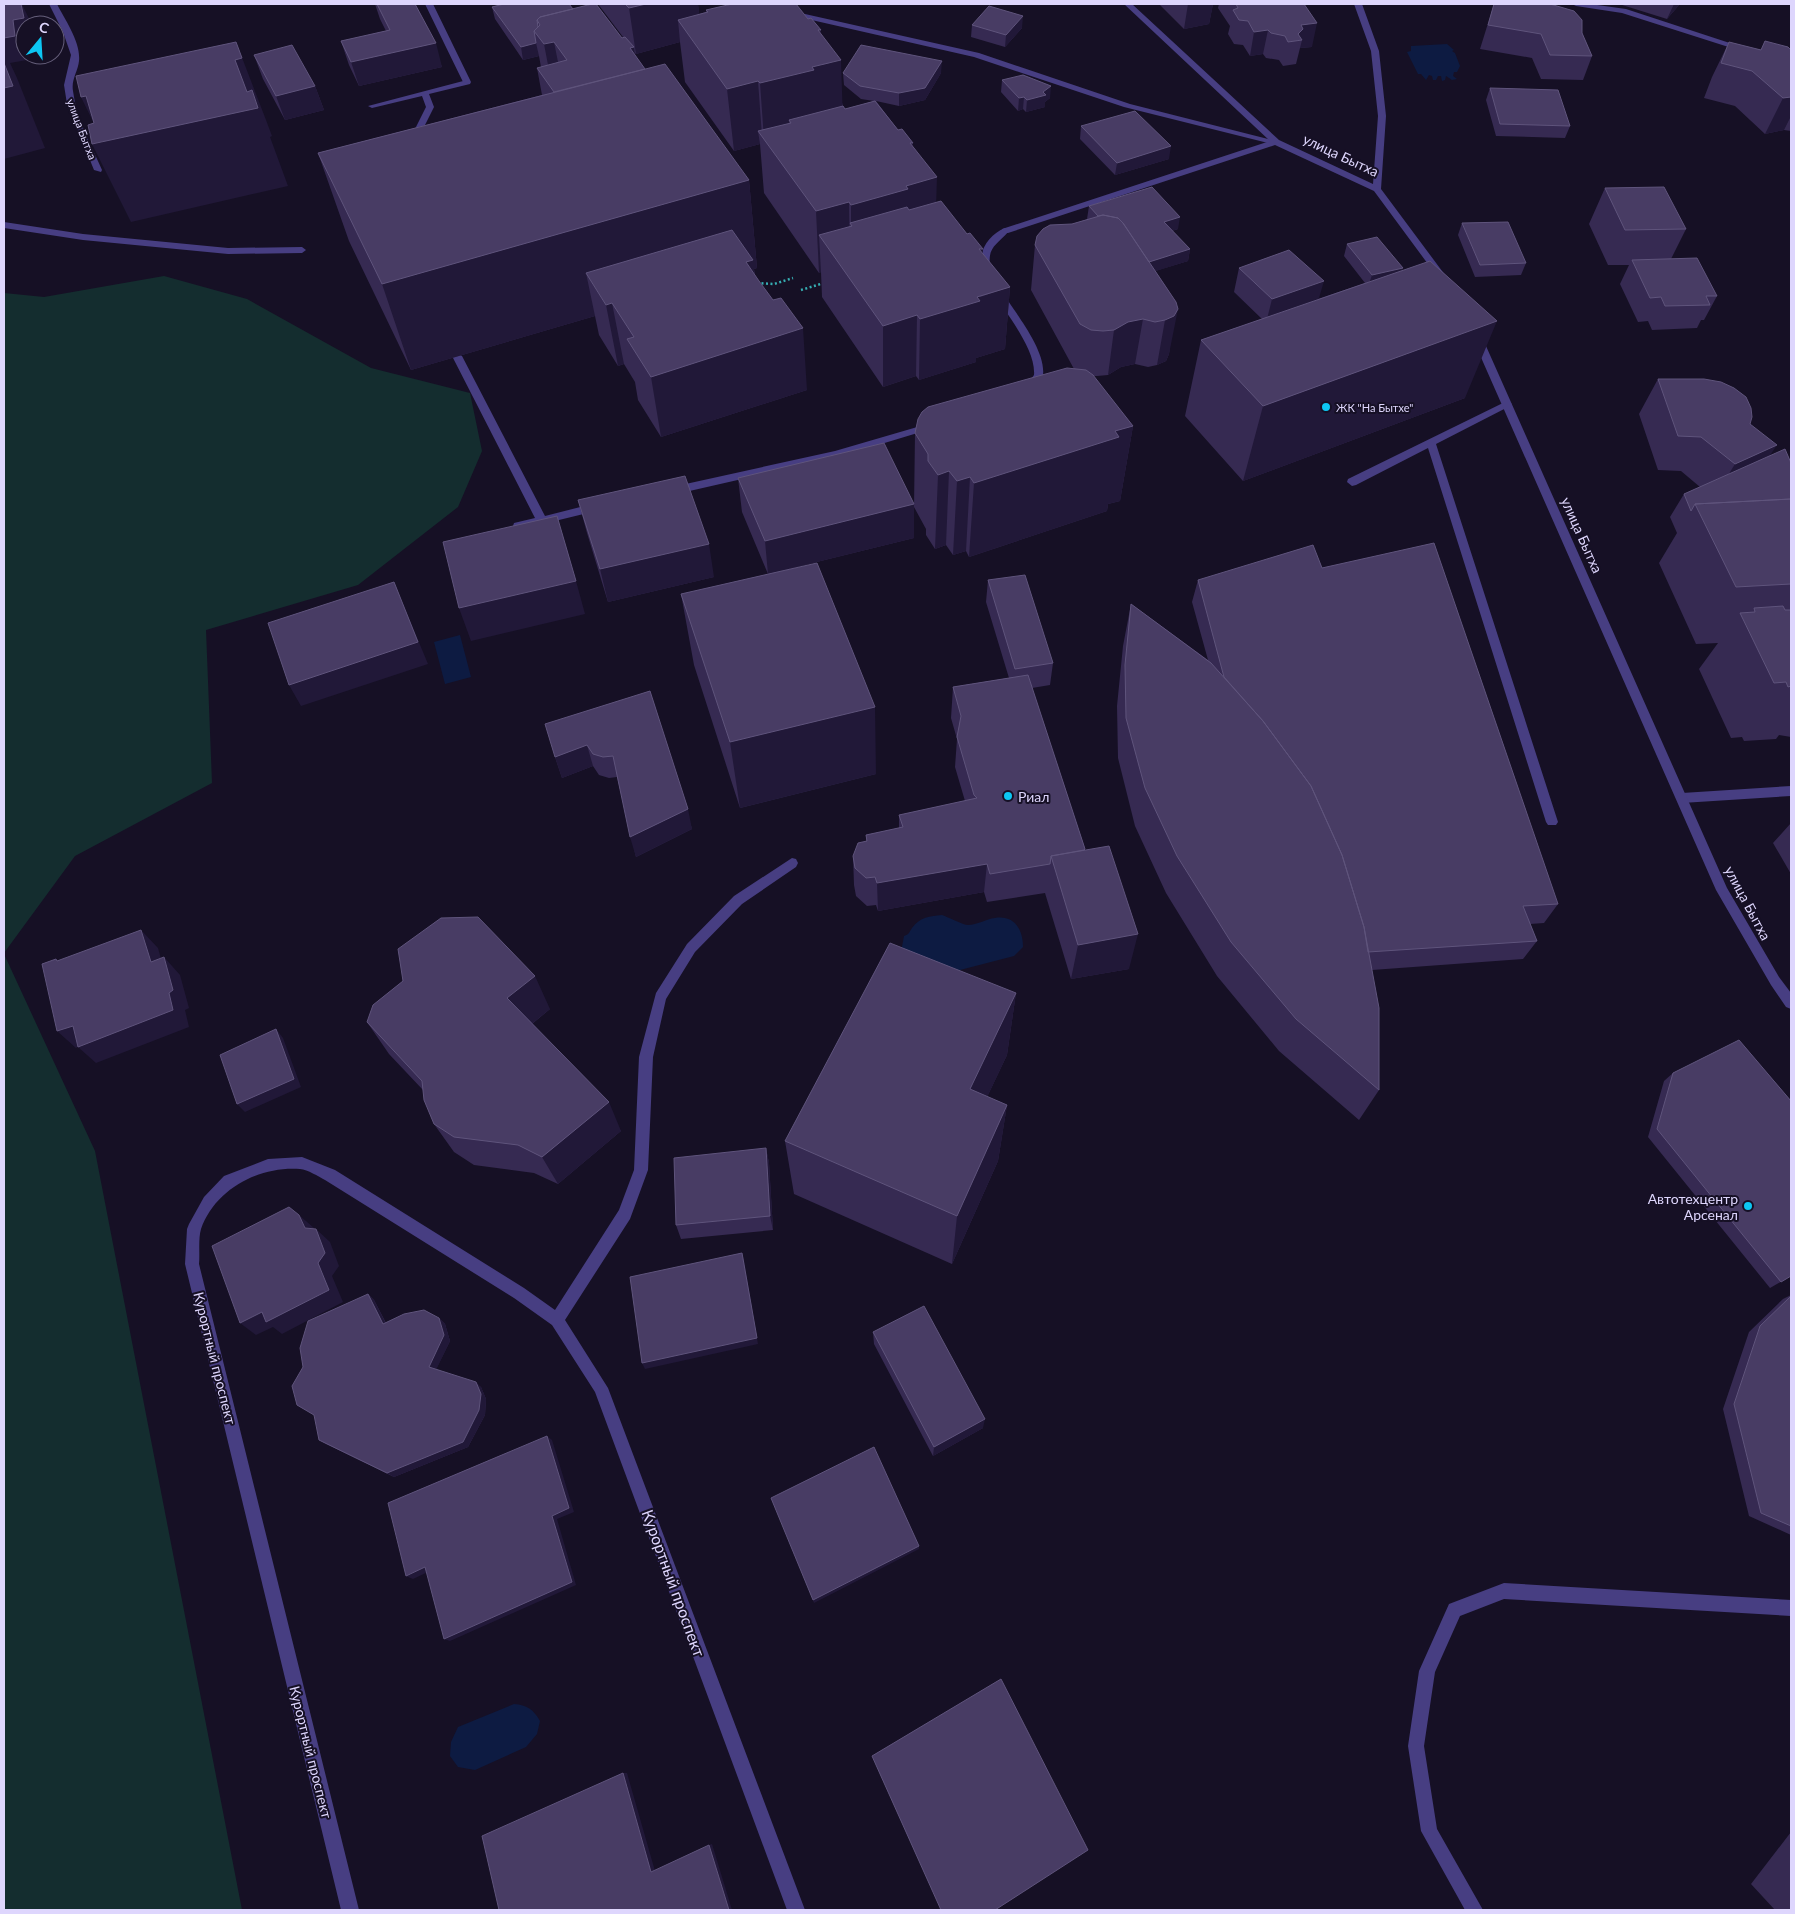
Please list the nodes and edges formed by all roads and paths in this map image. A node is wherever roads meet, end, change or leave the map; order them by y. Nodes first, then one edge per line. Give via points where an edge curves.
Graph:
1 (53, 4) edge
2 (429, 4) edge
3 (760, 4) edge
4 (1128, 4) edge
5 (1358, 4) edge
6 (1576, 4) edge
7 (1590, 5) edge
8 (1748, 51) edge
9 (425, 93) junction
10 (372, 106) dead end
11 (1276, 142) junction
12 (424, 149) edge
13 (98, 170) edge
14 (1378, 189) junction
15 (4, 225) edge
16 (302, 250) dead end
17 (793, 278) dead end
18 (832, 280) edge
19 (756, 283) edge
20 (1449, 288) edge
21 (801, 290) dead end
22 (1472, 327) edge
23 (457, 356) dead end
24 (1020, 394) edge
25 (1507, 404) junction
26 (942, 422) edge
27 (1431, 442) junction
28 (1352, 482) dead end
29 (665, 492) edge
30 (608, 505) edge
31 (541, 519) junction
32 (504, 529) edge
33 (1791, 791) edge
34 (1682, 798) junction
35 (1552, 822) dead end
36 (792, 863) dead end
37 (1791, 1003) edge
38 (558, 1320) junction
39 (1791, 1608) edge
40 (350, 1910) edge
41 (796, 1910) edge
42 (1474, 1910) edge

1 - 13 street, улица Бытха via 75,52 68,94
2 - 9 street via 467,82
3 - 11 street via 976,55 1106,100
4 - 11 street, улица Бытха
5 - 14 street via 1376,51 1382,116
6 - 7 street
7 - 8 street via 1623,11
9 - 10 street
9 - 12 street via 430,107 417,133
11 - 14 street, улица Бытха
11 - 24 street via 1005,231 990,243 983,258 986,273 1036,356 1039,370 1037,381
14 - 20 street, улица Бытха
15 - 16 street via 83,237 228,251
17 - 19 path via 774,284
18 - 21 path
22 - 25 street, улица Бытха
23 - 31 street
25 - 27 street
25 - 34 street, улица Бытха
26 - 29 street via 874,445
27 - 28 street
27 - 35 street
30 - 31 street
31 - 32 street
33 - 34 street
34 - 37 street, улица Бытха via 1722,890
36 - 38 street via 738,900 691,948 660,998 646,1057 641,1170 625,1214
38 - 40 street, Курортный проспект via 330,1175 302,1163 268,1165 229,1182 208,1202 194,1229 192,1264
38 - 41 street, Курортный проспект via 601,1388
39 - 42 street via 1504,1590 1455,1610 1427,1670 1416,1746 1429,1831

